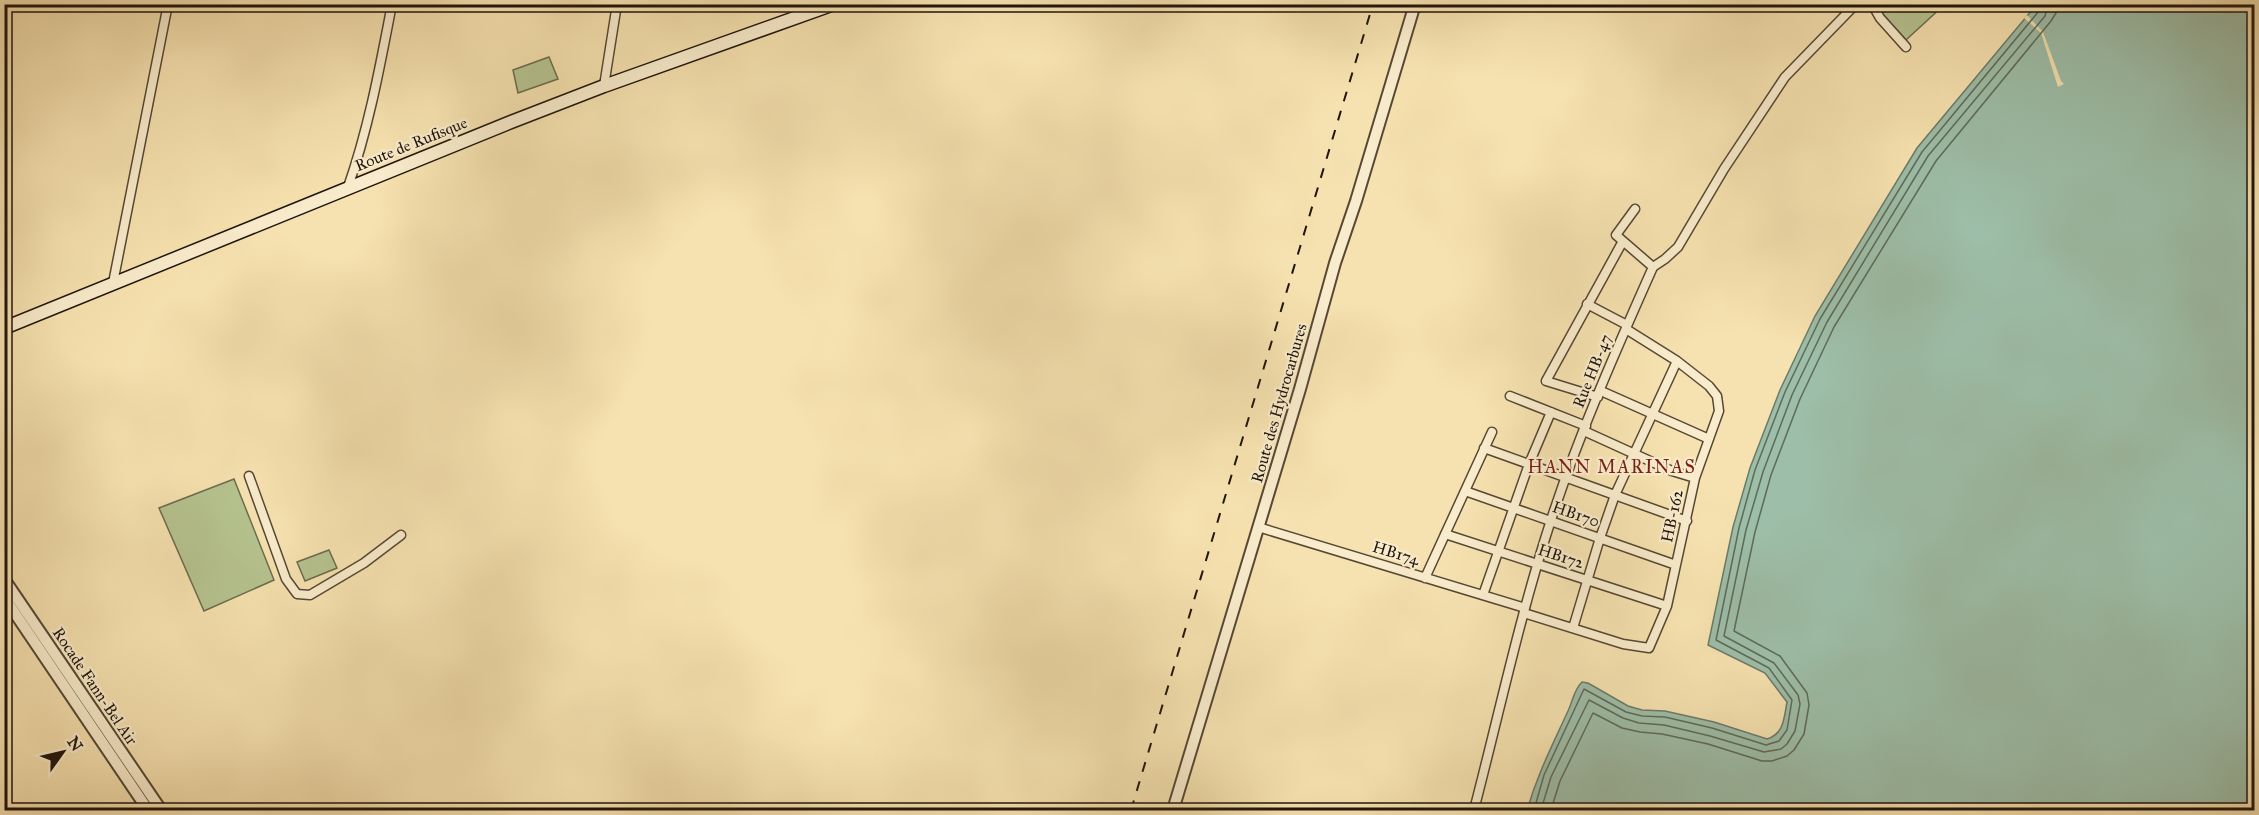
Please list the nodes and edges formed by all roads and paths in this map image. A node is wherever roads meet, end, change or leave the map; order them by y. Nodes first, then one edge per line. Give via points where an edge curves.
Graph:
1 (168, 4) edge
2 (392, 4) edge
3 (617, 4) edge
4 (834, 4) edge
5 (1415, 4) edge
6 (1856, 4) edge
7 (1872, 4) edge
8 (1906, 47) dead end
9 (604, 86) junction
10 (348, 187) junction
11 (1635, 209) dead end
12 (1619, 238) junction
13 (1653, 267) junction
14 (112, 284) junction
15 (1587, 304) junction
16 (1626, 327) junction
17 (4, 328) edge
18 (1677, 361) junction
19 (1599, 394) junction
20 (1510, 396) dead end
21 (1551, 412) junction
22 (1652, 413) junction
23 (1585, 428) junction
24 (1492, 432) dead end
25 (1709, 439) junction
26 (1484, 448) junction
27 (1633, 454) junction
28 (1529, 464) junction
29 (249, 476) dead end
30 (1566, 477) junction
31 (1695, 478) junction
32 (1465, 491) junction
33 (1615, 495) junction
34 (1514, 508) junction
35 (1687, 520) junction
36 (1551, 521) junction
37 (1258, 527) junction
38 (1445, 534) junction
39 (401, 535) dead end
40 (1599, 538) junction
41 (1498, 551) junction
42 (1538, 564) junction
43 (1676, 565) junction
44 (1425, 578) junction
45 (4, 579) edge
46 (1587, 580) junction
47 (1483, 595) junction
48 (4, 597) edge
49 (1666, 606) junction
50 (1525, 611) junction
51 (1573, 628) junction
52 (1649, 648) joint
53 (148, 810) edge
54 (160, 810) edge
55 (1173, 810) edge
56 (1474, 810) edge

1 - 14 street
2 - 10 street via 376,88
3 - 9 street
4 - 9 main road, Route de Rufisque
5 - 37 street, Route des Hydrocarbures
6 - 13 street, Rue HB-47 via 1785,77 1678,247
7 - 8 street
9 - 10 main road, Route de Rufisque
10 - 14 main road, Route de Rufisque
11 - 12 street
12 - 13 street
12 - 15 street
13 - 16 street, Rue HB-47
14 - 17 main road, Route de Rufisque
15 - 16 street, HB-162
15 - 19 street via 1546,381
16 - 18 street, HB-162
16 - 19 street, Rue HB-47
18 - 22 street
18 - 25 street, HB-162 via 1717,396 1719,411
19 - 22 street
19 - 23 street, Rue HB-47
20 - 21 street
21 - 23 street
21 - 28 street
22 - 25 street
22 - 27 street
23 - 27 street
23 - 30 street, Rue HB-47
24 - 26 street
25 - 31 street, HB-162
26 - 28 street
26 - 32 street
27 - 31 street
27 - 33 street
28 - 30 street
28 - 34 street
29 - 39 street via 286,579 297,594 310,595 364,563
30 - 33 street
30 - 36 street, Rue HB-47
31 - 35 street, HB-162
32 - 34 street, HB170
32 - 38 street
33 - 35 street
33 - 40 street
34 - 36 street, HB170
34 - 41 street
35 - 43 street, HB-162
36 - 40 street, HB170
36 - 42 street, Rue HB-47
37 - 44 street, HB174
37 - 55 street, Route des Hydrocarbures
38 - 41 street, HB172
38 - 44 street
40 - 43 street, HB170
40 - 46 street
41 - 42 street, HB172
41 - 47 street
42 - 46 street, HB172
42 - 50 street, Rue HB-47
43 - 49 street, HB-162
44 - 47 street, HB174
45 - 54 street, Rocade Fann-Bel Air
46 - 49 street, HB172
46 - 51 street
47 - 50 street, HB174
48 - 53 street, Rocade Fann-Bel Air
49 - 52 street, HB-162
50 - 51 street, HB174
50 - 56 street, Rue HB-47
51 - 52 street, HB174

